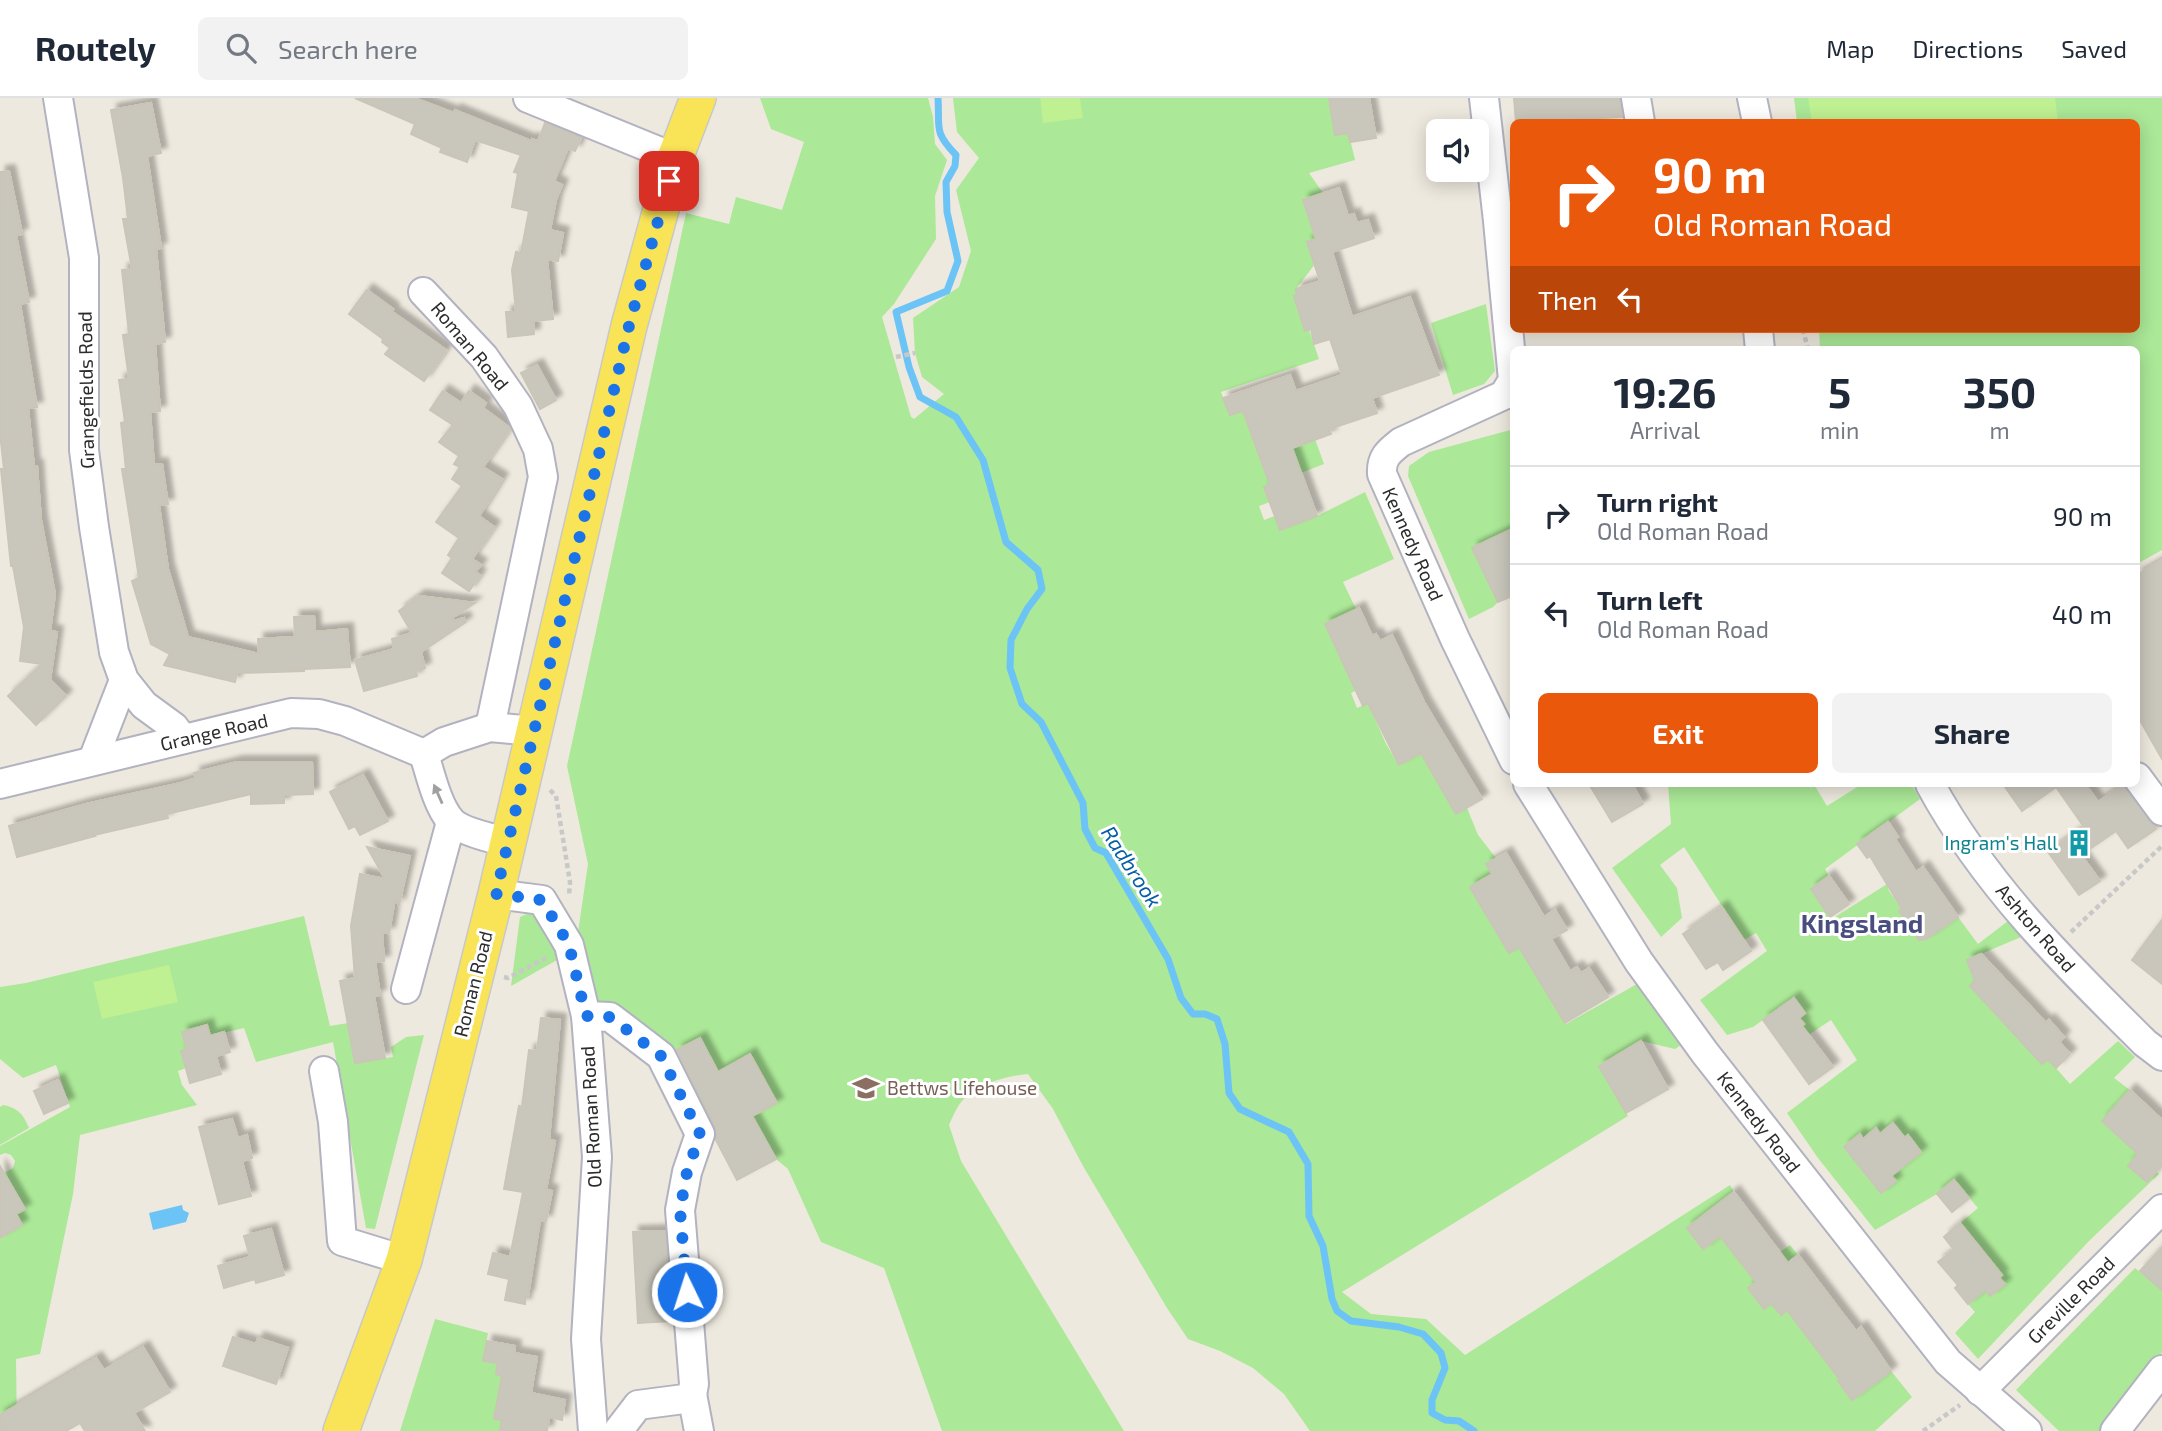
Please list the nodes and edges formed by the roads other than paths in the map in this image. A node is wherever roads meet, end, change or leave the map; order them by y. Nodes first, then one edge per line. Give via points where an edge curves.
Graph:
1 (58, 98) edge
2 (528, 98) edge
3 (698, 98) edge
4 (1484, 98) edge
5 (1636, 98) edge
6 (1752, 98) edge
7 (1640, 119) edge
8 (1756, 119) edge
9 (675, 158) junction
10 (423, 292) dead end
11 (1510, 348) edge
12 (1509, 397) edge
13 (124, 680) junction
14 (490, 727) junction
15 (534, 731) junction
16 (183, 739) junction
17 (1510, 752) edge
18 (424, 754) junction
19 (93, 760) junction
20 (2140, 781) edge
21 (0, 784) edge
22 (1530, 787) edge
23 (1932, 787) edge
24 (2162, 811) edge
25 (452, 822) junction
26 (507, 842) junction
27 (496, 894) junction
28 (407, 989) dead end
29 (586, 1016) junction
30 (2162, 1056) edge
31 (324, 1071) dead end
32 (2162, 1209) edge
33 (404, 1260) junction
34 (2162, 1370) edge
35 (1980, 1391) junction
36 (692, 1394) junction
37 (341, 1431) edge
38 (593, 1431) edge
39 (618, 1431) edge
40 (699, 1431) edge
41 (2027, 1431) edge
42 (2115, 1431) edge

1 - 13 street, Grangefields Road via 84,258 84,450 114,652
2 - 9 street
3 - 9 main road, Roman Road
4 - 11 street, Kennedy Road
5 - 7 street
6 - 8 street
9 - 15 main road, Roman Road via 629,326
10 - 14 street, Roman Road via 484,357 518,406 538,449 543,477
12 - 17 street, Kennedy Road via 1401,442 1381,463 1455,639
13 - 16 street, Grangefields Road via 144,705
13 - 19 street
14 - 15 street
14 - 18 street via 444,742
15 - 26 main road, Roman Road
16 - 18 street, Grange Road via 291,713 319,714
16 - 19 street, Grange Road
25 -> 18 street
19 - 21 street, Grange Road
20 - 24 street
22 - 35 street, Kennedy Road via 1639,962 1705,1054 1948,1362
23 - 30 street, Ashton Road via 1974,855 2052,950
25 - 26 street
25 - 28 street
26 - 27 main road, Roman Road
27 - 29 street, Old Roman Road via 542,900 569,945
27 - 33 main road, Roman Road
29 - 36 street via 610,1017 661,1056 700,1134 680,1210
29 - 38 street, Old Roman Road via 597,1157 586,1339
31 - 33 street via 333,1122 342,1241
32 - 35 street, Greville Road
33 - 37 main road, Roman Road
34 - 42 street
35 - 41 street, Kennedy Road
36 - 39 street via 638,1405
36 - 40 street

